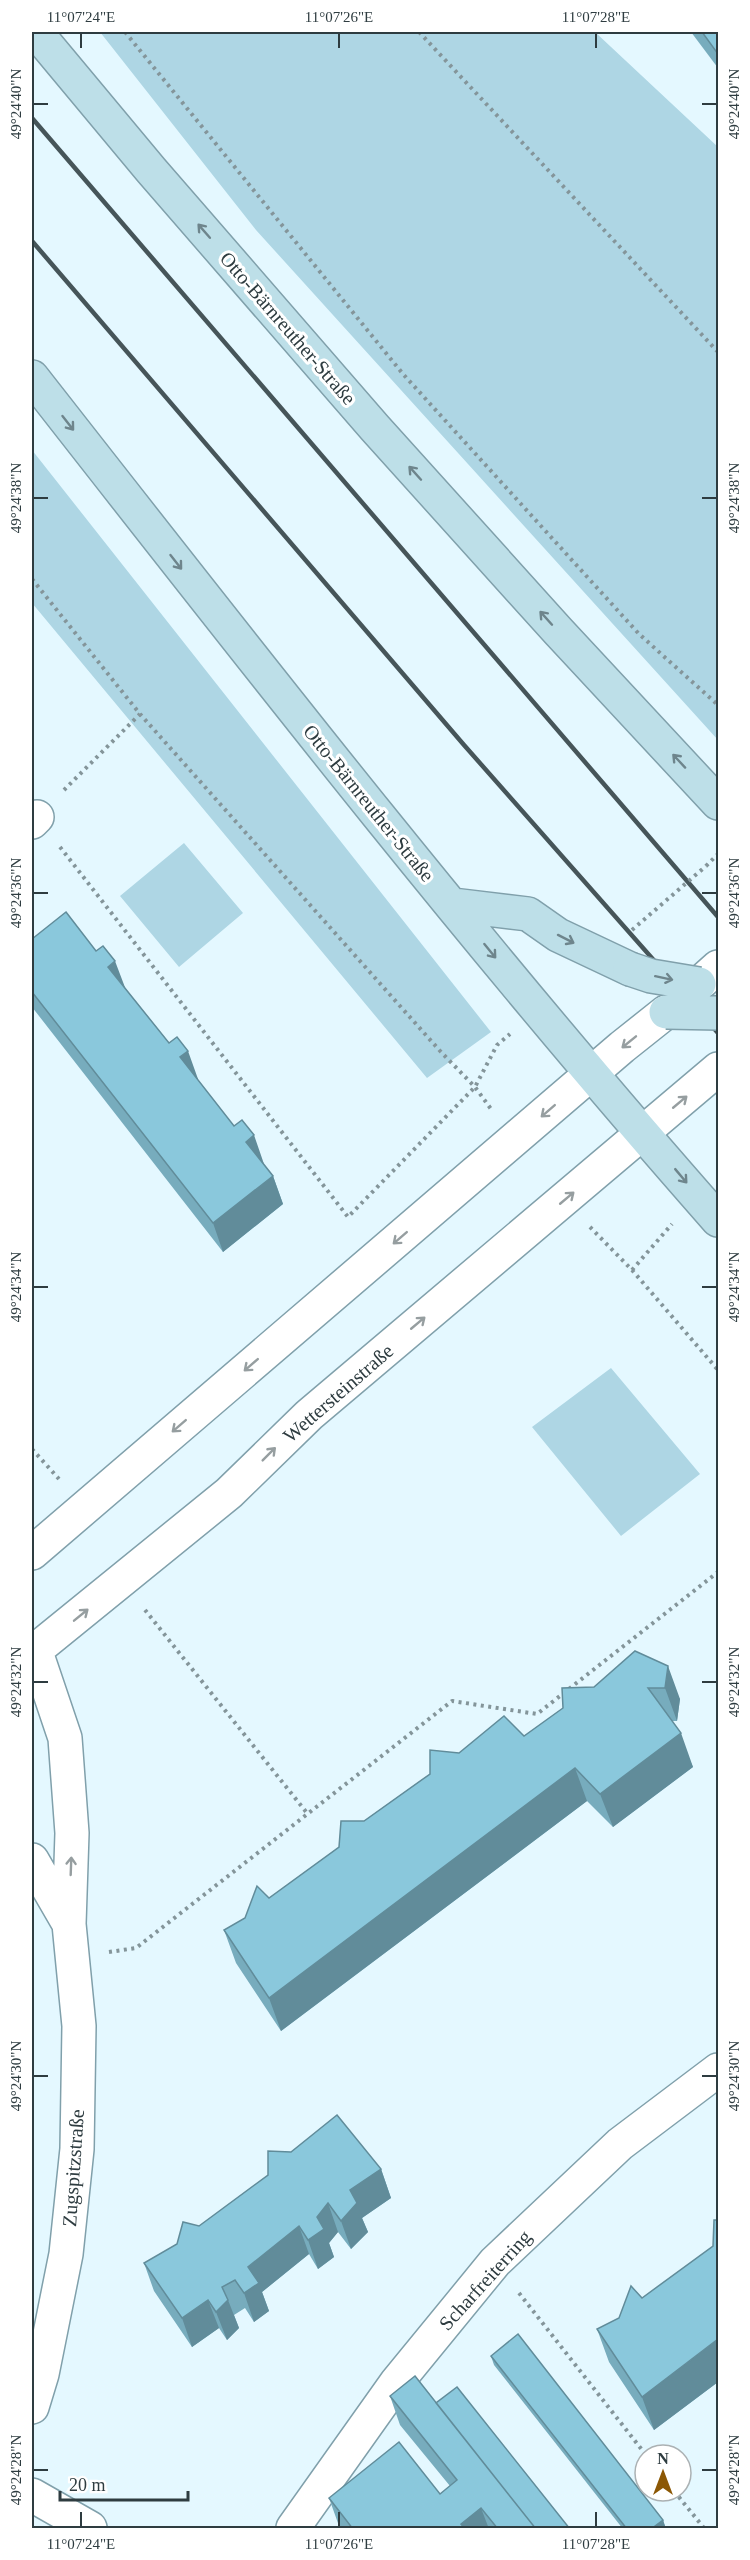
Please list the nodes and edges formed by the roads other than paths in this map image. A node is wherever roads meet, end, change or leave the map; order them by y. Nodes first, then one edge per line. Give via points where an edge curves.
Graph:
1 (36, 32) edge
2 (32, 376) edge
3 (718, 803) edge
4 (453, 906) junction
5 (712, 978) edge
6 (666, 1012) joint
7 (718, 1013) edge
8 (718, 1070) edge
9 (592, 1073) junction
10 (644, 1133) junction
11 (718, 1220) edge
12 (32, 1553) edge
13 (33, 1651) edge
14 (32, 1860) edge
15 (69, 1924) junction
16 (718, 2070) edge
17 (32, 2407) edge
18 (32, 2495) edge
19 (90, 2529) edge
20 (293, 2529) edge

3 -> 1 main road, Otto-Bärnreuther-Straße via 383,437
2 -> 4 main road, Otto-Bärnreuther-Straße via 227,627
4 -> 5 main road, bridge via 528,914 558,935 651,976
4 -> 9 main road, Otto-Bärnreuther-Straße
6 - 7 main road, bridge
6 -> 9 street
10 -> 8 street, Wettersteinstraße
9 - 10 main road, Otto-Bärnreuther-Straße
9 -> 12 street
10 -> 11 main road, Otto-Bärnreuther-Straße
13 -> 10 street, Wettersteinstraße via 230,1493 309,1415
15 -> 13 street, Zugspitzstraße via 72,1833 64,1737
14 - 15 street, Zugspitzstraße
15 - 17 street, Zugspitzstraße via 79,2026 77,2149 66,2254
16 - 20 street, Scharfreiterring via 620,2144 495,2262 396,2383
18 - 19 street

